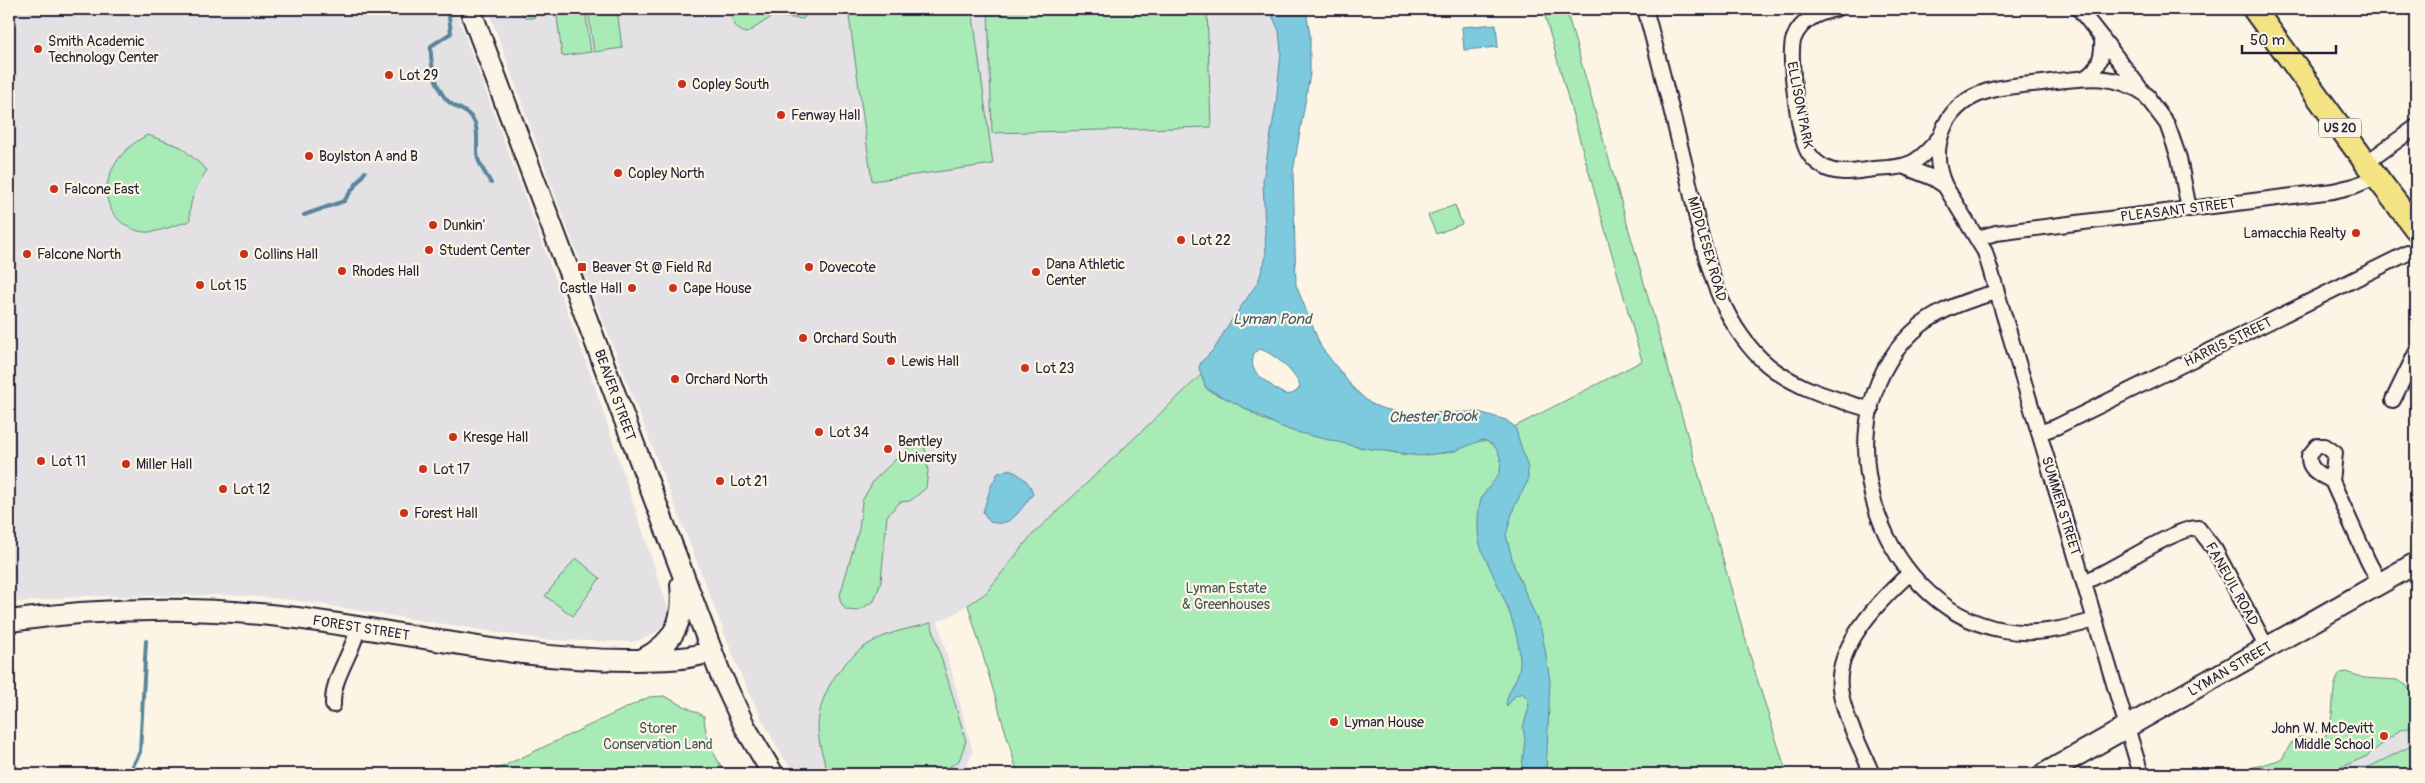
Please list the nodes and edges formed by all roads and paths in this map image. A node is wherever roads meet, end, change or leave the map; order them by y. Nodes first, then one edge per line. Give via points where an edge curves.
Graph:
1 (470, 9) edge
2 (1646, 9) edge
3 (1836, 9) edge
4 (2079, 9) edge
5 (2254, 9) edge
6 (2102, 38) junction
7 (2086, 77) junction
8 (2148, 96) junction
9 (2416, 127) edge
10 (1938, 138) junction
11 (1904, 167) junction
12 (2371, 170) junction
13 (1945, 186) junction
14 (2189, 209) junction
15 (2416, 229) edge
16 (1978, 238) junction
17 (2416, 250) edge
18 (1997, 292) junction
19 (2416, 352) edge
20 (2393, 400) dead end
21 (1871, 410) junction
22 (2039, 433) junction
23 (2332, 481) dead end
24 (671, 544) junction
25 (2416, 564) edge
26 (1910, 573) junction
27 (2084, 582) junction
28 (2380, 584) junction
29 (2095, 620) junction
30 (9, 621) edge
31 (358, 628) junction
32 (2267, 648) junction
33 (712, 651) junction
34 (641, 660) junction
35 (333, 705) dead end
36 (2128, 727) junction
37 (9, 770) edge
38 (9, 774) edge
39 (773, 774) edge
40 (1872, 774) edge
41 (2044, 774) edge
42 (2141, 774) edge

1 - 24 street, BEAVER STREET
2 - 21 street, MIDDLESEX ROAD via 1711,271 1728,317 1748,344 1774,370 1813,391
3 - 11 street, ELLISON PARK via 1807,21 1796,32 1791,47 1806,149 1814,161 1831,171
4 - 6 street
5 - 12 main road, US 20
6 - 7 street via 2100,61
6 - 8 street
7 - 8 street via 2121,81
7 - 10 street via 1981,93 1960,107
8 - 14 street via 2173,138
9 - 12 street, PLEASANT STREET
10 - 11 street via 1919,159
10 - 13 street, ELLISON PARK via 1938,165
11 - 13 street, ELLISON PARK via 1934,178
12 - 14 street, PLEASANT STREET via 2361,184 2334,191
12 - 15 main road, US 20
13 - 16 street, ELLISON PARK
14 - 16 street, PLEASANT STREET via 1996,233
16 - 18 street, SUMMER STREET
17 - 22 street, HARRIS STREET
18 - 21 street via 1952,307 1913,333 1888,365
18 - 22 street, SUMMER STREET
19 - 20 street
21 - 26 street via 1866,452 1873,501 1891,545
22 - 27 street, SUMMER STREET
23 - 28 street
24 - 33 street, BEAVER STREET
24 - 34 street via 681,588 680,619 677,630 665,645
25 - 28 street, LYMAN STREET
26 - 29 street via 1934,598 1954,612 2002,630 2042,632
26 - 40 street via 1869,613 1847,652 1840,672 1842,697
27 - 29 street, SUMMER STREET
27 - 32 street, FANEUIL ROAD via 2181,531 2198,528 2215,550
28 - 32 street, LYMAN STREET
29 - 36 street, SUMMER STREET
30 - 31 street, FOREST STREET via 87,613 218,612 290,617
31 - 34 street, FOREST STREET via 528,655
31 - 35 street via 336,683
32 - 36 street, LYMAN STREET
33 - 34 street, FOREST STREET via 688,657
33 - 39 street, BEAVER STREET via 741,718
36 - 41 street, LYMAN STREET
36 - 42 street, SUMMER STREET
37 - 38 street

